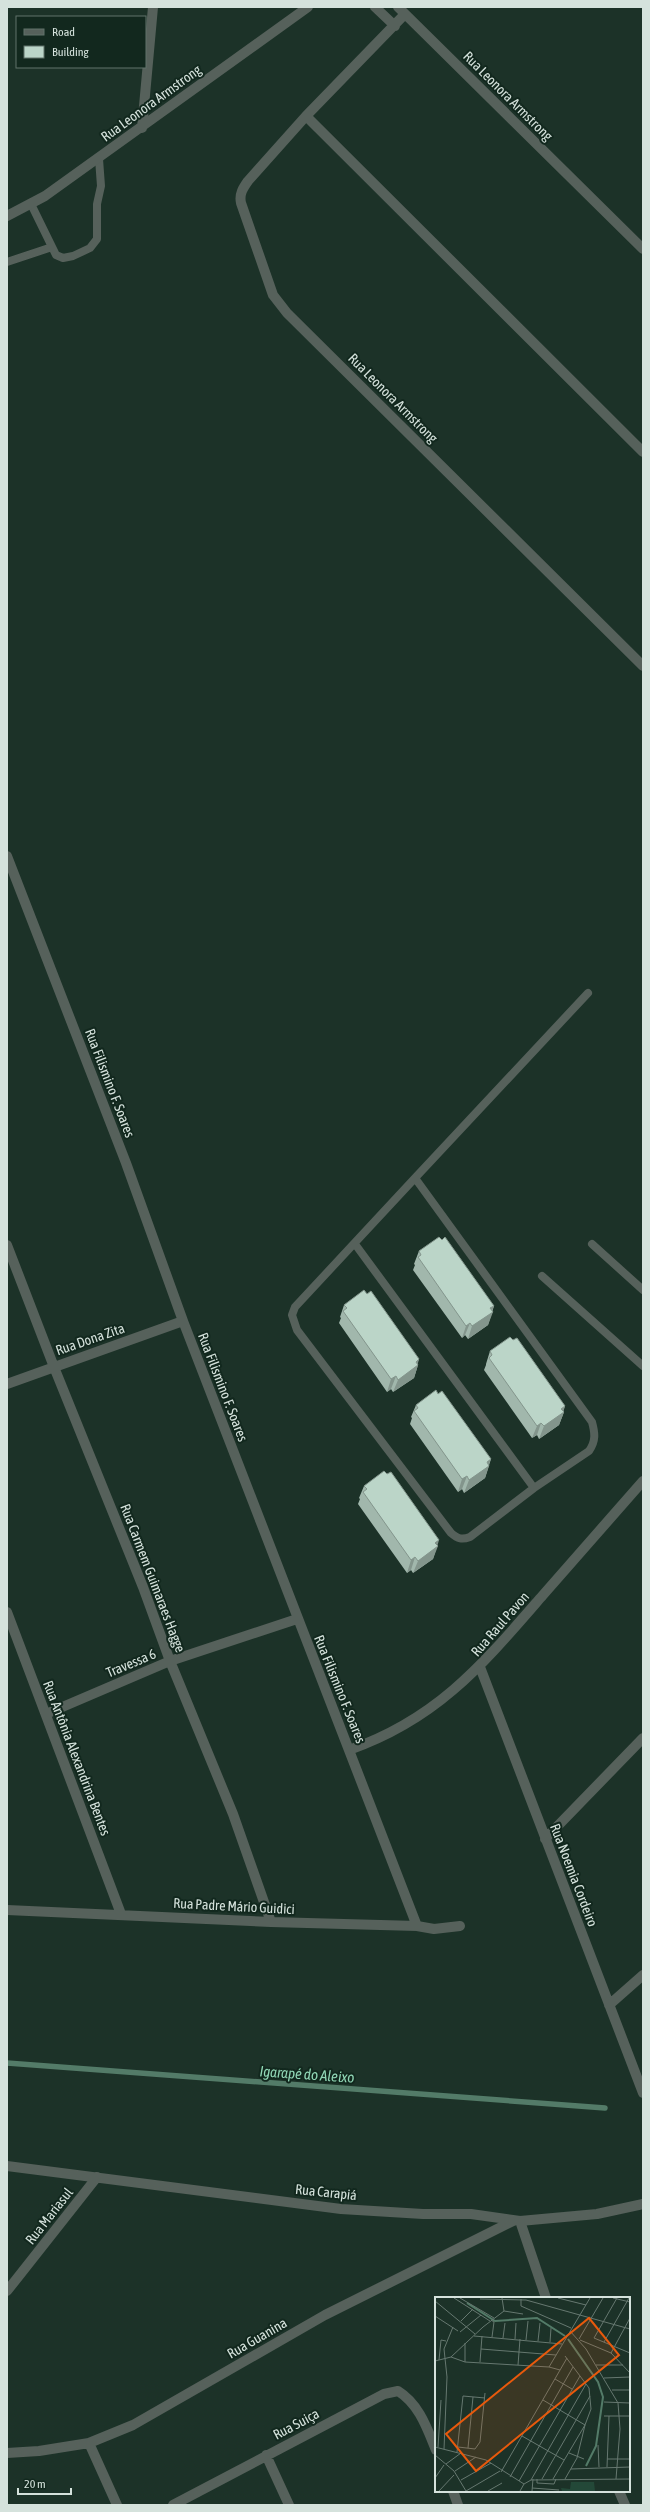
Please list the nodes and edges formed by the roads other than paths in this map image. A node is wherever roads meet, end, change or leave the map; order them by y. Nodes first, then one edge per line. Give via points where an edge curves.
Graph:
1 (153, 7) edge
2 (308, 7) edge
3 (375, 7) edge
4 (402, 10) edge
5 (395, 26) junction
6 (306, 116) junction
7 (142, 128) junction
8 (99, 159) junction
9 (31, 204) junction
10 (7, 216) edge
11 (52, 247) junction
12 (643, 249) edge
13 (7, 262) edge
14 (643, 452) edge
15 (643, 666) edge
16 (7, 856) edge
17 (588, 994) dead end
18 (415, 1178) junction
19 (355, 1244) junction
20 (592, 1244) dead end
21 (7, 1245) edge
22 (542, 1276) dead end
23 (643, 1290) edge
24 (183, 1321) junction
25 (643, 1366) edge
26 (54, 1367) junction
27 (7, 1384) edge
28 (643, 1481) edge
29 (534, 1488) junction
30 (7, 1612) edge
31 (297, 1619) junction
32 (170, 1661) junction
33 (480, 1667) junction
34 (46, 1714) junction
35 (643, 1738) edge
36 (349, 1750) junction
37 (545, 1839) junction
38 (7, 1910) edge
39 (121, 1914) junction
40 (271, 1922) junction
41 (417, 1926) junction
42 (460, 1926) dead end
43 (643, 1975) edge
44 (609, 2005) junction
45 (643, 2093) edge
46 (7, 2166) edge
47 (97, 2177) junction
48 (643, 2204) edge
49 (517, 2221) junction
50 (7, 2291) edge
51 (546, 2297) edge
52 (89, 2443) junction
53 (435, 2448) edge
54 (7, 2453) edge
55 (266, 2456) junction
56 (453, 2492) edge
57 (619, 2492) edge
58 (117, 2505) edge
59 (173, 2505) edge
60 (289, 2505) edge
61 (458, 2505) edge
62 (625, 2505) edge

1 - 7 street
2 - 7 street, Rua Leonora Armstrong
3 - 5 street
4 - 5 street, Rua Leonora Armstrong
4 - 12 street, Rua Leonora Armstrong
5 - 6 street, Rua Leonora Armstrong
6 - 14 street
6 - 15 street, Rua Leonora Armstrong via 248,181 240,197 273,295 287,312
7 - 8 street, Rua Leonora Armstrong
8 - 9 street, Rua Leonora Armstrong
8 - 11 lane via 102,186 97,204 96,239 90,248 63,258 56,255
9 - 10 street, Rua Leonora Armstrong
9 - 11 lane
11 - 13 lane
16 - 24 street, Rua Filismino F. Soares via 126,1163
17 - 18 lane
18 - 19 lane
18 - 29 lane via 592,1422 595,1431 594,1443 588,1451
19 - 29 lane
19 - 29 lane via 295,1307 292,1316 297,1330 451,1533 458,1538 470,1537
20 - 23 lane
21 - 26 street, Rua Carmem Guimaraes Hagge
22 - 25 lane
24 - 26 street, Rua Dona Zita
24 - 31 street, Rua Filismino F. Soares
26 - 27 street, Rua Dona Zita
26 - 32 street, Rua Carmem Guimaraes Hagge via 143,1587
28 - 33 street, Rua Raul Pavon
30 - 34 street, Rua Antônia Alexandrina Bentes
31 - 32 street, Travessa 6
31 - 36 street, Rua Filismino F. Soares
32 - 34 street, Travessa 6
32 - 40 street, Rua Carmem Guimaraes Hagge via 233,1814
33 - 36 street, Rua Raul Pavon via 427,1712 382,1739
33 - 37 street, Rua Noemia Cordeiro
34 - 39 street, Rua Antônia Alexandrina Bentes
35 - 37 street
36 - 41 street, Rua Filismino F. Soares
37 - 44 street, Rua Noemia Cordeiro
38 - 39 street, Rua Padre Mário Guidici
39 - 40 street, Rua Padre Mário Guidici
40 - 41 street, Rua Padre Mário Guidici
41 - 42 street, Rua Padre Mário Guidici via 434,1929
43 - 44 street
44 - 45 street, Rua Noemia Cordeiro
46 - 47 street, Rua Carapiá
47 - 49 street, Rua Carapiá via 341,2209 471,2214
47 - 50 street, Rua Mariasul
48 - 49 street, Rua Carapiá via 597,2214
49 - 51 street
49 - 52 street, Rua Guanina via 325,2315 133,2425
52 - 54 street, Rua Guanina
52 - 58 street
53 - 55 street, Rua Suiça via 424,2420 408,2397 398,2391 384,2394
55 - 59 street, Rua Suiça
55 - 60 street
56 - 61 street
57 - 62 street

